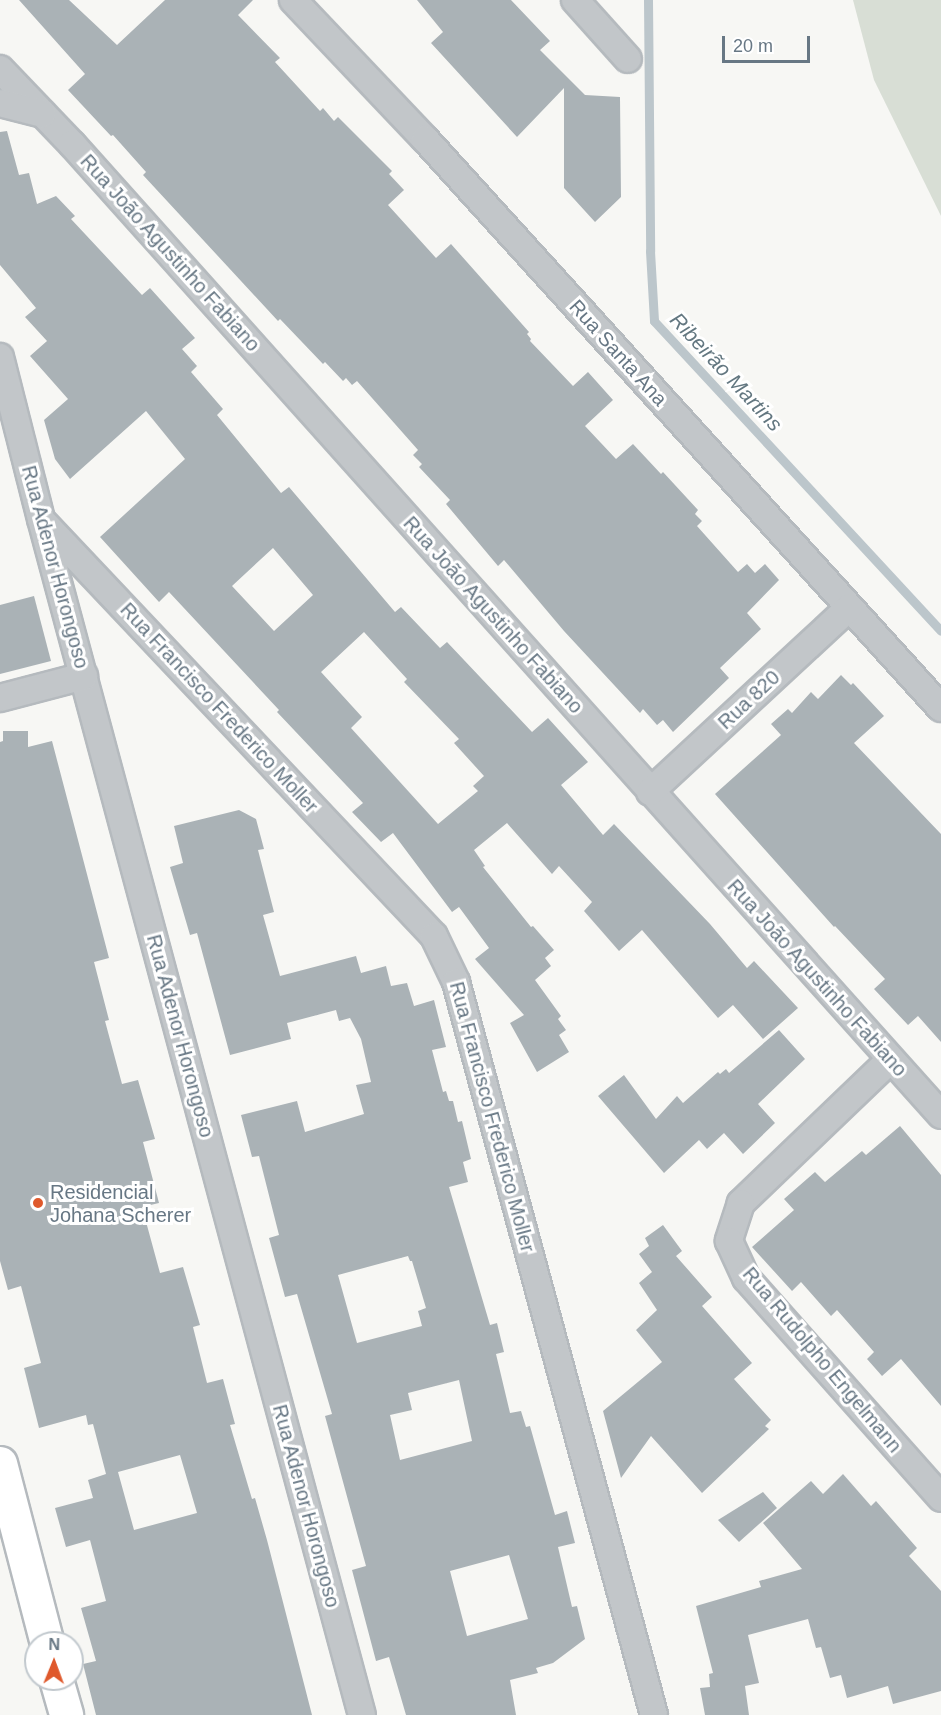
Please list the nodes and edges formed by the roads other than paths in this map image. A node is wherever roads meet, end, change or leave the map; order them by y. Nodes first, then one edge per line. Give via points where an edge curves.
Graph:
1 (293, 0) edge
2 (575, 0) edge
3 (628, 59) dead end
4 (0, 69) edge
5 (0, 103) edge
6 (46, 115) junction
7 (0, 357) edge
8 (41, 519) junction
9 (849, 608) junction
10 (84, 676) junction
11 (0, 698) edge
12 (941, 708) edge
13 (650, 792) junction
14 (890, 1060) junction
15 (941, 1115) edge
16 (0, 1463) edge
17 (941, 1498) edge
18 (44, 1631) edge
19 (59, 1691) edge
20 (66, 1715) edge
21 (362, 1715) edge
22 (654, 1715) edge

1 - 9 street, Rua Santa Ana via 433,147
2 - 3 street
4 - 6 street, Rua João Agustinho Fabiano
5 - 6 street
6 - 13 street, Rua João Agustinho Fabiano
7 - 8 street, Rua Adenor Horongoso
8 - 10 street, Rua Adenor Horongoso
8 - 22 street, Rua Francisco Frederico Moller via 434,936 456,982
9 - 12 street, Rua Santa Ana
9 - 13 street, Rua 820
10 - 11 street
10 - 21 street, Rua Adenor Horongoso
13 - 14 street, Rua João Agustinho Fabiano
14 - 15 street, Rua João Agustinho Fabiano
14 - 17 street, Rua Rudolpho Engelmann via 741,1203 729,1241 746,1278
16 - 18 main road
19 - 20 main road

